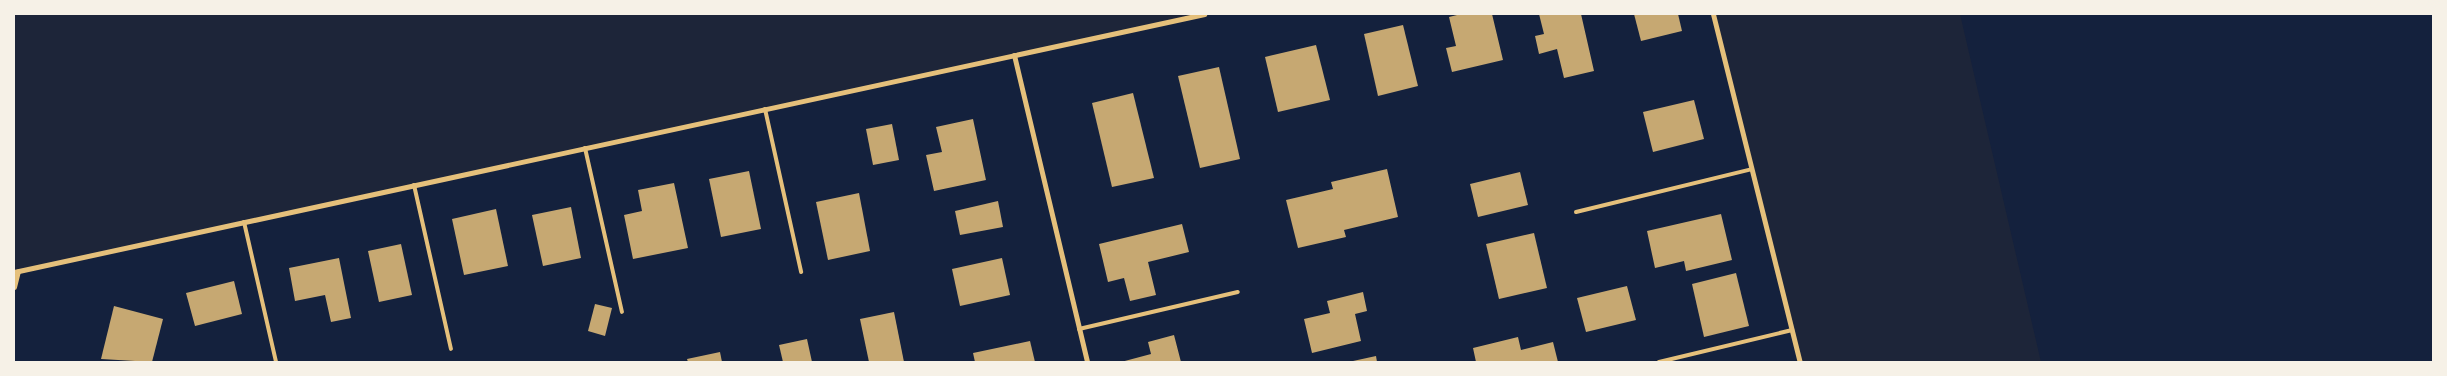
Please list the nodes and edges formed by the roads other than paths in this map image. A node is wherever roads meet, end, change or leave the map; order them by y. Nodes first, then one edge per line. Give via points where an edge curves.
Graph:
1 (1204, 14) edge
2 (1713, 14) edge
3 (1014, 55) junction
4 (765, 109) junction
5 (586, 148) junction
6 (1752, 169) junction
7 (414, 185) junction
8 (1576, 212) dead end
9 (244, 222) junction
10 (16, 272) edge
11 (801, 272) dead end
12 (14, 287) edge
13 (1238, 292) dead end
14 (622, 312) dead end
15 (1079, 329) junction
16 (1792, 330) junction
17 (451, 350) dead end
18 (276, 362) edge
19 (1087, 362) edge
20 (1659, 362) edge
21 (1800, 362) edge

1 - 3 street
2 - 6 street
3 - 4 street
3 - 15 street
4 - 5 street
4 - 11 lane
5 - 7 street
5 - 14 lane
6 - 8 lane
6 - 16 street
7 - 9 street
7 - 17 lane
9 - 10 street
9 - 18 lane
10 - 12 street
13 - 15 lane
15 - 19 street
16 - 20 lane
16 - 21 street

